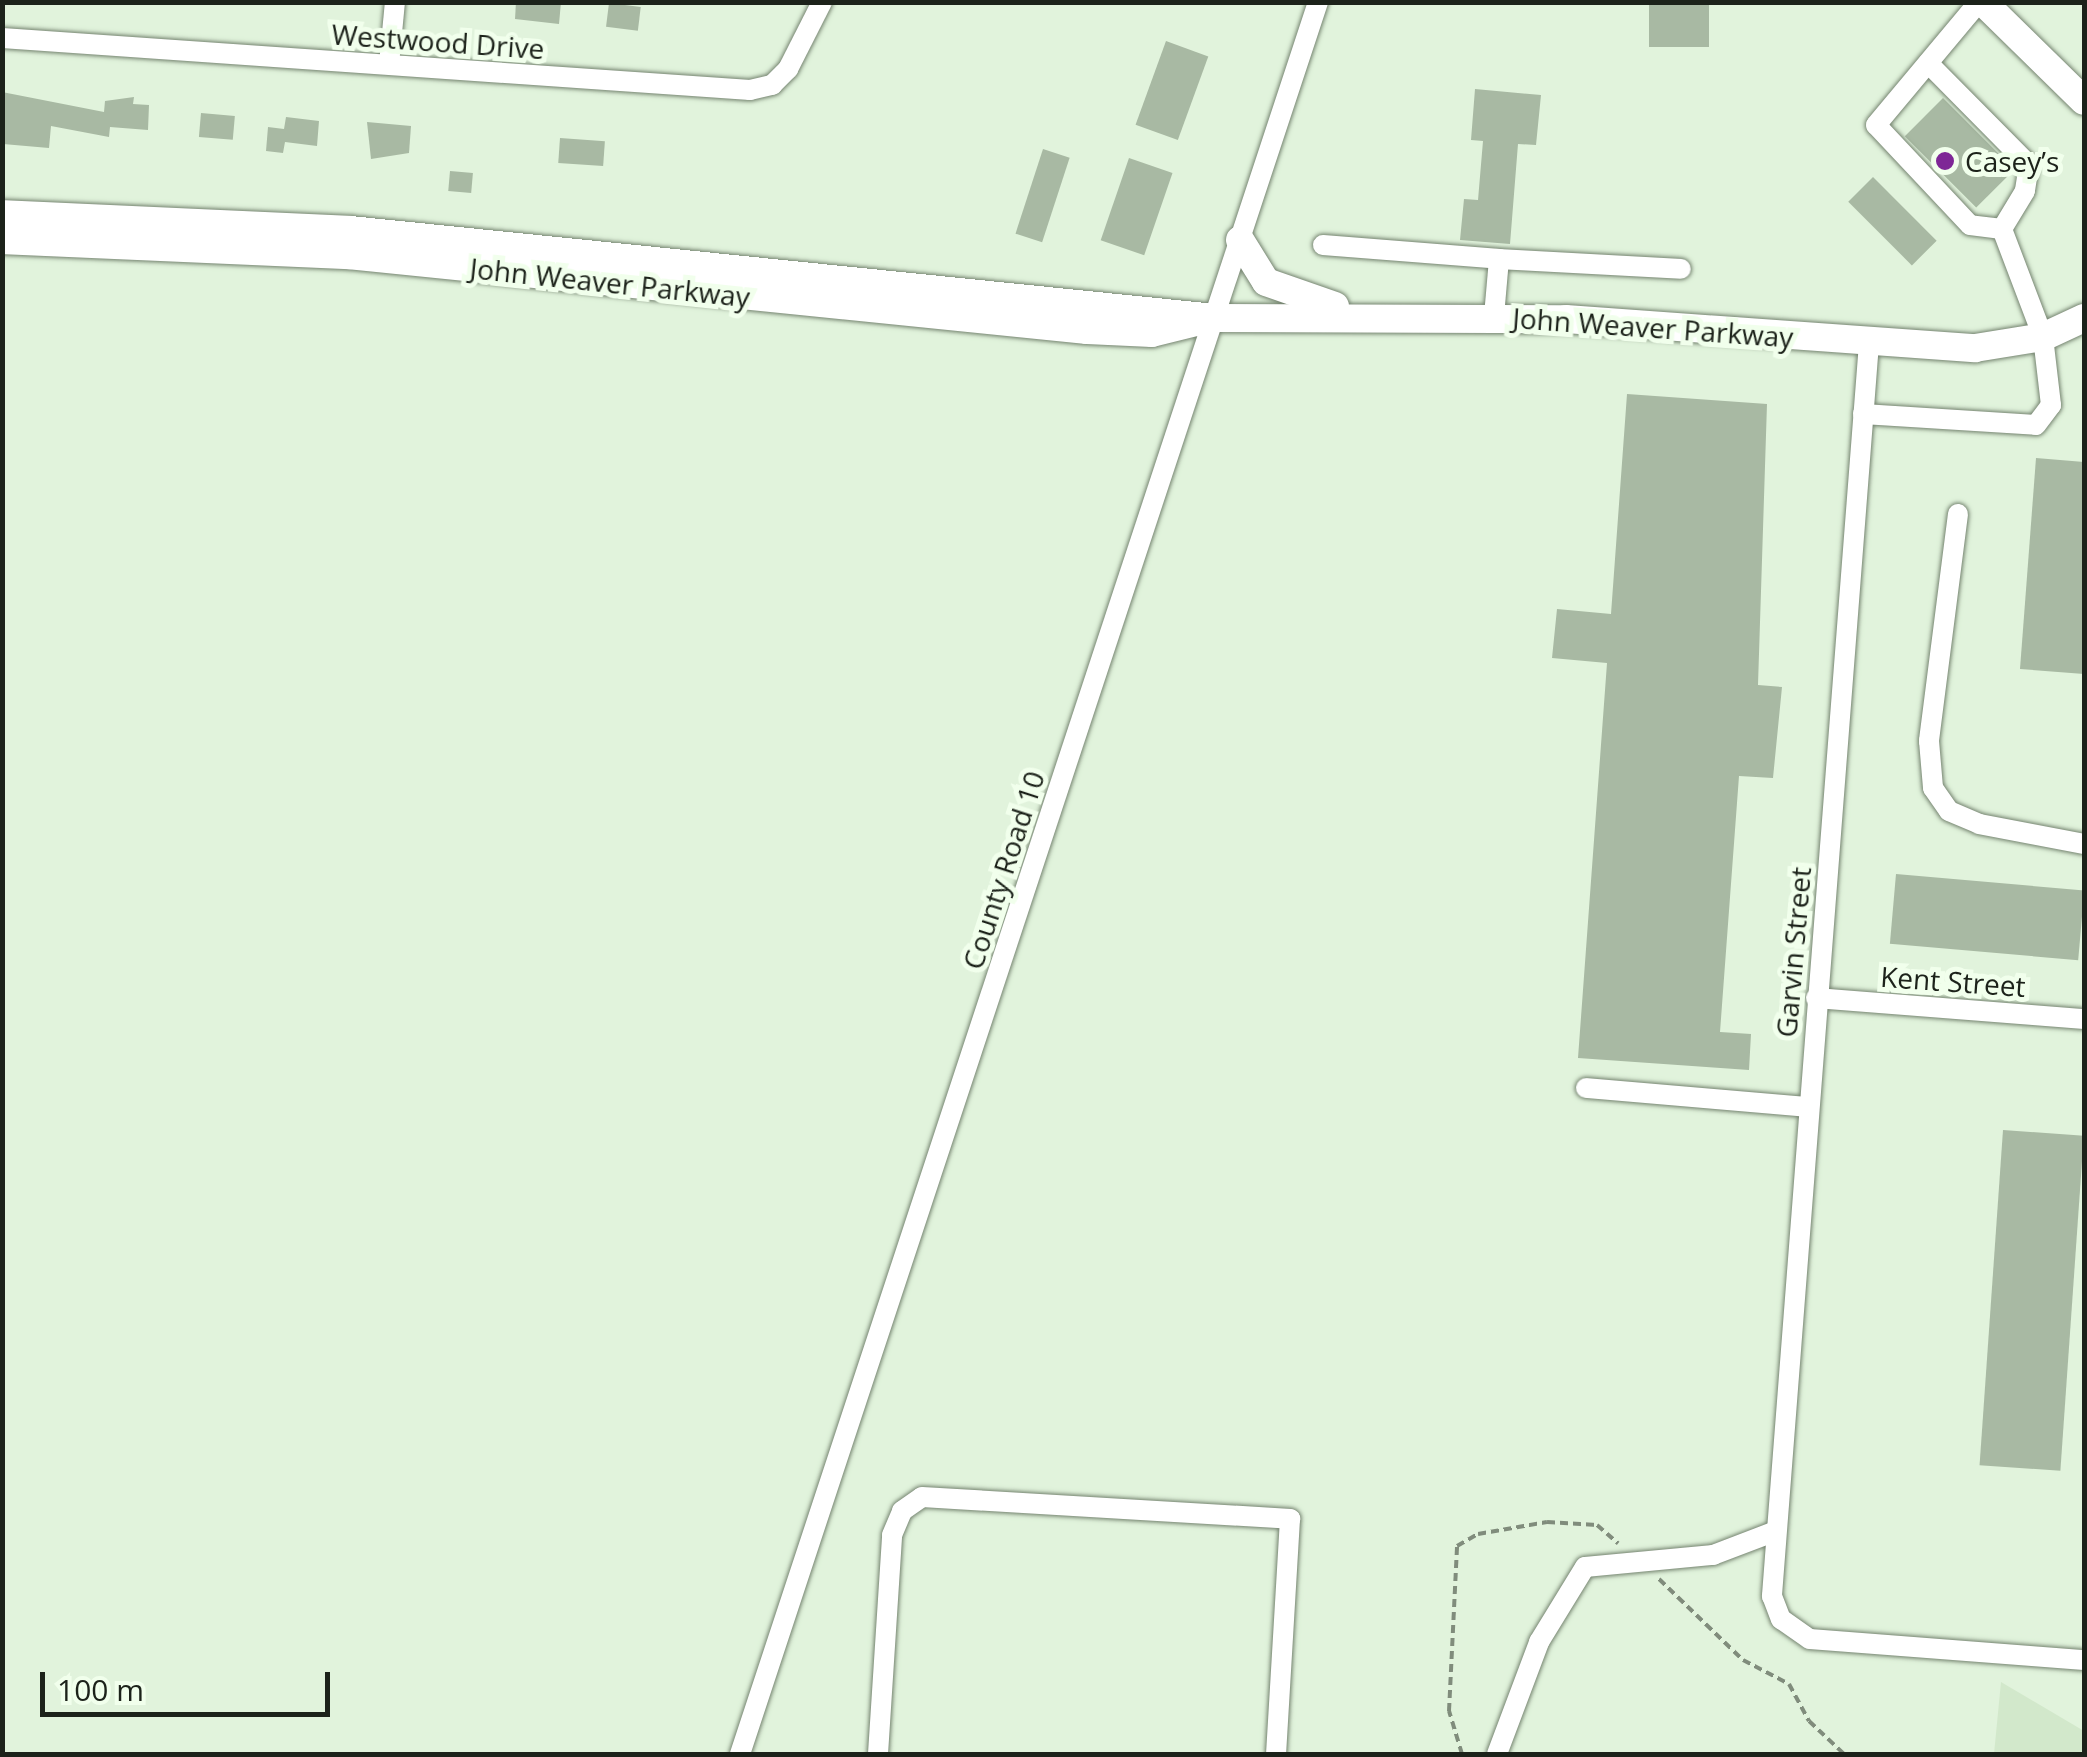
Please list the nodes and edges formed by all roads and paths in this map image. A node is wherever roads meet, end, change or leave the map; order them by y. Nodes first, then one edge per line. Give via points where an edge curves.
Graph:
1 (394, 2) edge
2 (822, 2) edge
3 (1318, 2) edge
4 (1981, 2) edge
5 (2, 38) edge
6 (1928, 63) junction
7 (389, 64) junction
8 (2084, 101) edge
9 (2, 214) edge
10 (2002, 229) junction
11 (2, 240) edge
12 (1240, 240) junction
13 (1323, 244) dead end
14 (1499, 260) junction
15 (1681, 269) dead end
16 (1370, 315) junction
17 (1494, 316) junction
18 (1215, 318) junction
19 (2084, 318) edge
20 (2043, 337) junction
21 (1869, 342) junction
22 (1863, 414) junction
23 (1958, 514) dead end
24 (2084, 844) edge
25 (1816, 998) junction
26 (2084, 1019) edge
27 (1586, 1088) dead end
28 (1808, 1107) junction
29 (1776, 1531) junction
30 (1639, 1562) junction
31 (2084, 1660) edge
32 (740, 1754) edge
33 (749, 1754) edge
34 (878, 1754) edge
35 (1276, 1754) edge
36 (1462, 1754) edge
37 (1497, 1754) edge
38 (1844, 1754) edge

1 - 7 street
2 - 7 street, Westwood Drive via 788,69 772,85 750,90
3 - 12 street, County Road 10
4 - 6 street
4 - 8 main road
5 - 7 street, Westwood Drive
6 - 10 street via 2029,166 2025,191
6 - 10 street via 1876,125 1970,226
9 - 18 main road, John Weaver Parkway via 421,236
10 - 20 street
11 - 18 main road, John Weaver Parkway via 348,255 1087,330 1152,333
12 - 16 main road via 1266,282
12 - 18 street, County Road 10
13 - 14 street
14 - 15 street
14 - 17 street
16 - 17 main road, John Weaver Parkway
16 - 18 main road, John Weaver Parkway
17 - 21 main road, John Weaver Parkway
18 - 32 street, County Road 10
19 - 20 main road, John Weaver Parkway
20 - 21 main road, John Weaver Parkway via 1975,348
20 - 22 street via 2050,405 2036,425
21 - 22 street, Garvin Street
22 - 25 street, Garvin Street
23 - 24 street via 1929,741 1933,788 1949,811 1980,824
25 - 26 street, Kent Street
25 - 28 street, Garvin Street
27 - 28 street
28 - 29 street, Garvin Street
29 - 30 street via 1713,1554
29 - 31 street, Garvin Street via 1772,1596 1782,1620 1810,1638
30 - 36 path via 1597,1525 1547,1522 1478,1534 1457,1546 1450,1711
30 - 37 street via 1585,1567 1539,1642
30 - 38 path via 1743,1660 1789,1684 1809,1721
32 - 33 street
34 - 35 street via 892,1535 902,1511 922,1497 1290,1519

